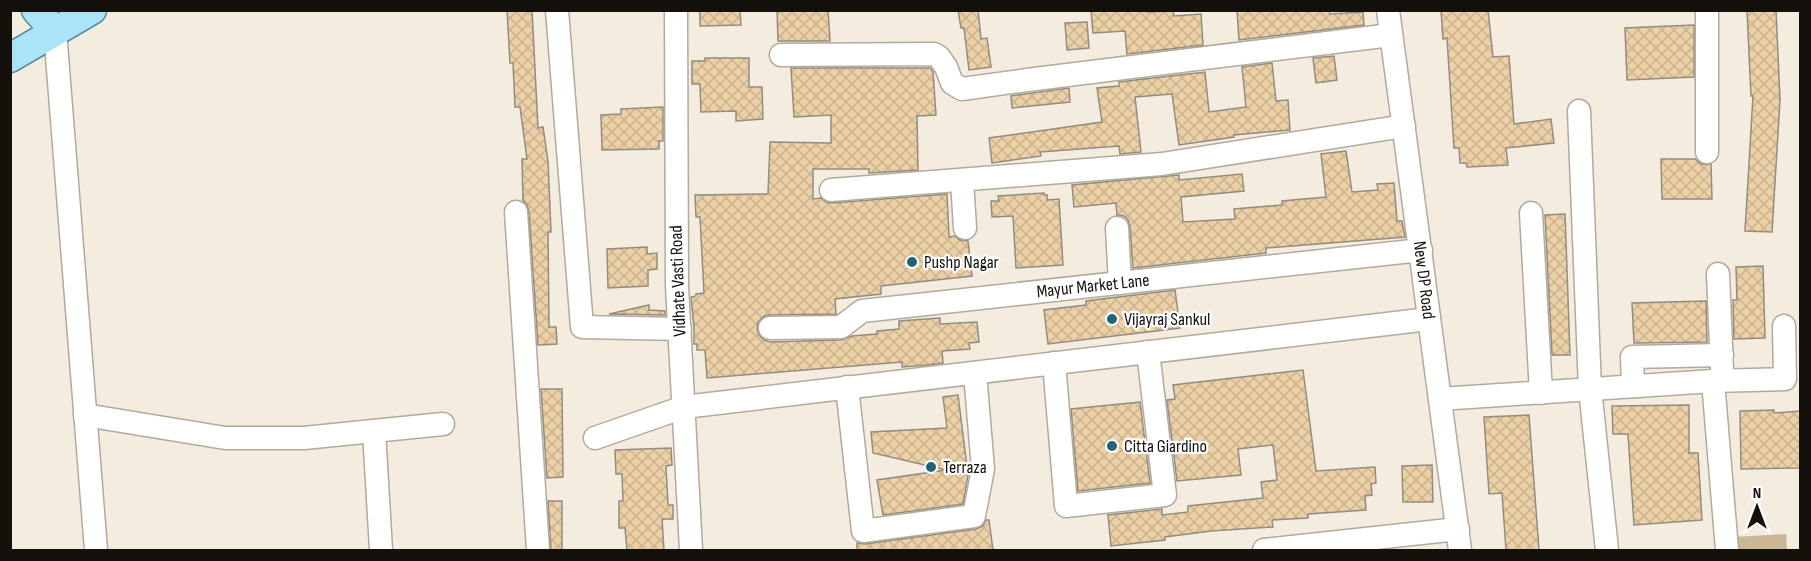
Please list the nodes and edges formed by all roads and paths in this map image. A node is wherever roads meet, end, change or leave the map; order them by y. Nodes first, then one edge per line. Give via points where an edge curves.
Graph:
1 (36, 10) edge
2 (92, 10) edge
3 (556, 10) edge
4 (676, 10) edge
5 (1388, 10) edge
6 (1707, 10) edge
7 (55, 31) junction
8 (1391, 35) junction
9 (781, 54) dead end
10 (10, 58) edge
11 (1579, 111) dead end
12 (1404, 126) junction
13 (1707, 152) dead end
14 (962, 180) junction
15 (831, 190) dead end
16 (516, 212) dead end
17 (1531, 213) dead end
18 (965, 228) dead end
19 (1117, 228) dead end
20 (1420, 250) junction
21 (1718, 274) dead end
22 (1120, 283) junction
23 (1429, 319) junction
24 (1784, 326) dead end
25 (770, 328) dead end
26 (680, 329) junction
27 (1148, 352) junction
28 (1722, 354) junction
29 (1054, 363) junction
30 (975, 373) junction
31 (1718, 381) junction
32 (1633, 386) junction
33 (847, 387) junction
34 (1590, 389) junction
35 (1541, 393) junction
36 (1440, 399) junction
37 (684, 407) junction
38 (85, 415) junction
39 (443, 423) dead end
40 (374, 431) junction
41 (595, 438) dead end
42 (1459, 540) edge
43 (96, 550) edge
44 (381, 550) edge
45 (538, 550) edge
46 (691, 550) edge
47 (1264, 550) edge
48 (1607, 550) edge
49 (1727, 550) edge

1 - 7 main road
2 - 7 main road
3 - 26 street via 582,327
4 - 26 street, Vidhate Vasti Road
5 - 8 street, New DP Road
6 - 13 street
7 - 10 main road
7 - 38 street
8 - 9 street via 962,89 952,83 946,67 934,54
8 - 12 street, New DP Road
11 - 34 street
12 - 14 street via 1162,164
12 - 20 street, New DP Road
14 - 15 street
14 - 18 street
16 - 45 street
17 - 35 street
19 - 22 street
20 - 22 street, Mayur Market Lane
20 - 23 street, New DP Road
21 - 28 street
22 - 25 street, Mayur Market Lane via 862,311 841,327
23 - 27 street
23 - 36 street, New DP Road
24 - 31 street via 1785,379
26 - 37 street, Vidhate Vasti Road
27 - 29 street
27 - 29 street via 1165,495 1066,506
28 - 31 street
28 - 32 street via 1632,357
29 - 30 street
30 - 33 street
30 - 33 street via 983,469 974,516 863,531
31 - 32 street
31 - 49 street
32 - 34 street
33 - 37 street
34 - 35 street
34 - 48 street
35 - 36 street
36 - 42 street, New DP Road
37 - 41 street
37 - 46 street, Vidhate Vasti Road
38 - 40 street via 225,438 304,438
38 - 43 street
39 - 40 street
40 - 44 street
42 - 47 street

